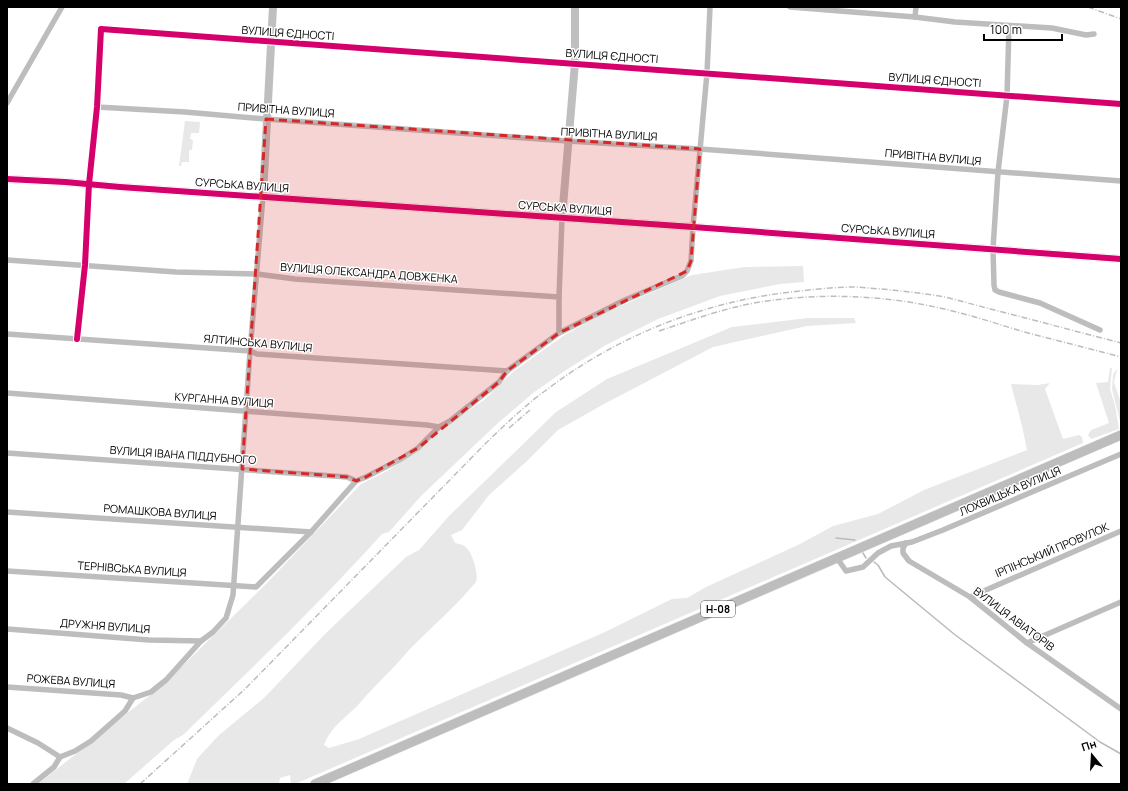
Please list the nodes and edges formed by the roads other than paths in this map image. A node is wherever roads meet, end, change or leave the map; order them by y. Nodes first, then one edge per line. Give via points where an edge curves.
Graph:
1 (62, 7) edge
2 (273, 7) edge
3 (575, 7) edge
4 (710, 7) edge
5 (790, 7) edge
6 (916, 7) edge
7 (915, 17) junction
8 (1009, 26) junction
9 (1094, 34) dead end
10 (271, 42) junction
11 (575, 63) junction
12 (707, 73) junction
13 (1007, 96) junction
14 (7, 102) edge
15 (1121, 104) edge
16 (97, 107) junction
17 (266, 119) junction
18 (568, 141) junction
19 (700, 149) junction
20 (998, 172) junction
21 (7, 179) edge
22 (1121, 181) edge
23 (89, 184) junction
24 (263, 196) junction
25 (562, 218) junction
26 (693, 227) junction
27 (993, 249) junction
28 (1121, 259) edge
29 (7, 260) edge
30 (85, 265) junction
31 (257, 274) junction
32 (559, 296) junction
33 (1100, 330) dead end
34 (559, 333) junction
35 (7, 334) edge
36 (77, 339) junction
37 (250, 351) junction
38 (507, 371) junction
39 (7, 393) edge
40 (246, 412) junction
41 (439, 427) junction
42 (1121, 435) edge
43 (7, 452) edge
44 (1121, 454) edge
45 (242, 469) junction
46 (356, 481) junction
47 (7, 512) edge
48 (237, 527) junction
49 (1121, 531) edge
50 (311, 532) junction
51 (906, 543) junction
52 (837, 558) junction
53 (7, 571) edge
54 (233, 585) junction
55 (970, 597) junction
56 (1121, 602) edge
57 (7, 629) edge
58 (201, 641) junction
59 (1027, 643) junction
60 (7, 687) edge
61 (133, 698) junction
62 (1121, 709) edge
63 (7, 728) edge
64 (60, 757) junction
65 (33, 784) edge
66 (315, 784) edge

1 - 14 street
2 - 10 street
3 - 11 street
4 - 12 street
5 - 7 street
6 - 7 street
7 - 8 street
8 - 9 street via 1052,28 1086,35
8 - 13 street
10 - 11 street, ВУЛИЦЯ ЄДНОСТІ
10 - 16 street, ВУЛИЦЯ ЄДНОСТІ via 101,29
10 - 17 street
11 - 12 street, ВУЛИЦЯ ЄДНОСТІ
11 - 18 street
12 - 13 street, ВУЛИЦЯ ЄДНОСТІ
12 - 19 street
13 - 15 street, ВУЛИЦЯ ЄДНОСТІ
13 - 20 street
16 - 17 street, ПРИВІТНА ВУЛИЦЯ
16 - 23 street
17 - 18 street, ПРИВІТНА ВУЛИЦЯ
17 - 24 street
18 - 19 street, ПРИВІТНА ВУЛИЦЯ
18 - 25 street
19 - 20 street, ПРИВІТНА ВУЛИЦЯ
19 - 26 street
20 - 22 street, ПРИВІТНА ВУЛИЦЯ
20 - 27 street
21 - 23 street, СУРСЬКА ВУЛИЦЯ
23 - 24 street, СУРСЬКА ВУЛИЦЯ
23 - 30 street
24 - 25 street, СУРСЬКА ВУЛИЦЯ
24 - 31 street
25 - 26 street, СУРСЬКА ВУЛИЦЯ
25 - 32 street
26 - 27 street, СУРСЬКА ВУЛИЦЯ
26 - 34 street via 691,260 682,276 624,300
27 - 28 street, СУРСЬКА ВУЛИЦЯ
27 - 33 street via 996,290 1040,303
29 - 30 street, ВУЛИЦЯ ОЛЕКСАНДРА ДОВЖЕНКА
30 - 31 street, ВУЛИЦЯ ОЛЕКСАНДРА ДОВЖЕНКА via 176,272
30 - 36 street
31 - 32 street, ВУЛИЦЯ ОЛЕКСАНДРА ДОВЖЕНКА
31 - 37 street
32 - 34 street
34 - 38 street
35 - 36 street, ЯЛТИНСЬКА ВУЛИЦЯ
36 - 37 street, ЯЛТИНСЬКА ВУЛИЦЯ
37 - 38 street, ЯЛТИНСЬКА ВУЛИЦЯ via 257,354
37 - 40 street
38 - 41 street via 499,382 482,396
39 - 40 street, КУРГАННА ВУЛИЦЯ
40 - 41 street, КУРГАННА ВУЛИЦЯ
40 - 45 street
41 - 46 street via 418,448
42 - 52 main road, Н-08
43 - 45 street, ВУЛИЦЯ ІВАНА ПІДДУБНОГО
44 - 51 street, ЛОХВИЦЬКА ВУЛИЦЯ via 943,530
45 - 46 street, ВУЛИЦЯ ІВАНА ПІДДУБНОГО via 347,477
45 - 48 street
46 - 50 street
47 - 48 street, РОМАШКОВА ВУЛИЦЯ
48 - 50 street, РОМАШКОВА ВУЛИЦЯ
48 - 54 street
49 - 55 street, ІРПІНСЬКИЙ ПРОВУЛОК
50 - 54 street, ТЕРНІВСЬКА ВУЛИЦЯ via 256,587
51 - 52 street, ЛОХВИЦЬКА ВУЛИЦЯ via 891,546 878,553 858,569 846,571
51 - 55 street, ВУЛИЦЯ АВІАТОРІВ via 903,553 909,561
52 - 66 main road, Н-08
53 - 54 street, ТЕРНІВСЬКА ВУЛИЦЯ
54 - 58 street via 233,595 226,618
55 - 59 street, ВУЛИЦЯ АВІАТОРІВ
56 - 59 street
57 - 58 street, ДРУЖНЯ ВУЛИЦЯ via 149,640
58 - 61 street via 166,680 151,692
59 - 62 street, ВУЛИЦЯ АВІАТОРІВ
60 - 61 street, РОЖЕВА ВУЛИЦЯ
61 - 64 street via 125,711 91,741
63 - 64 street
64 - 65 street via 54,766

